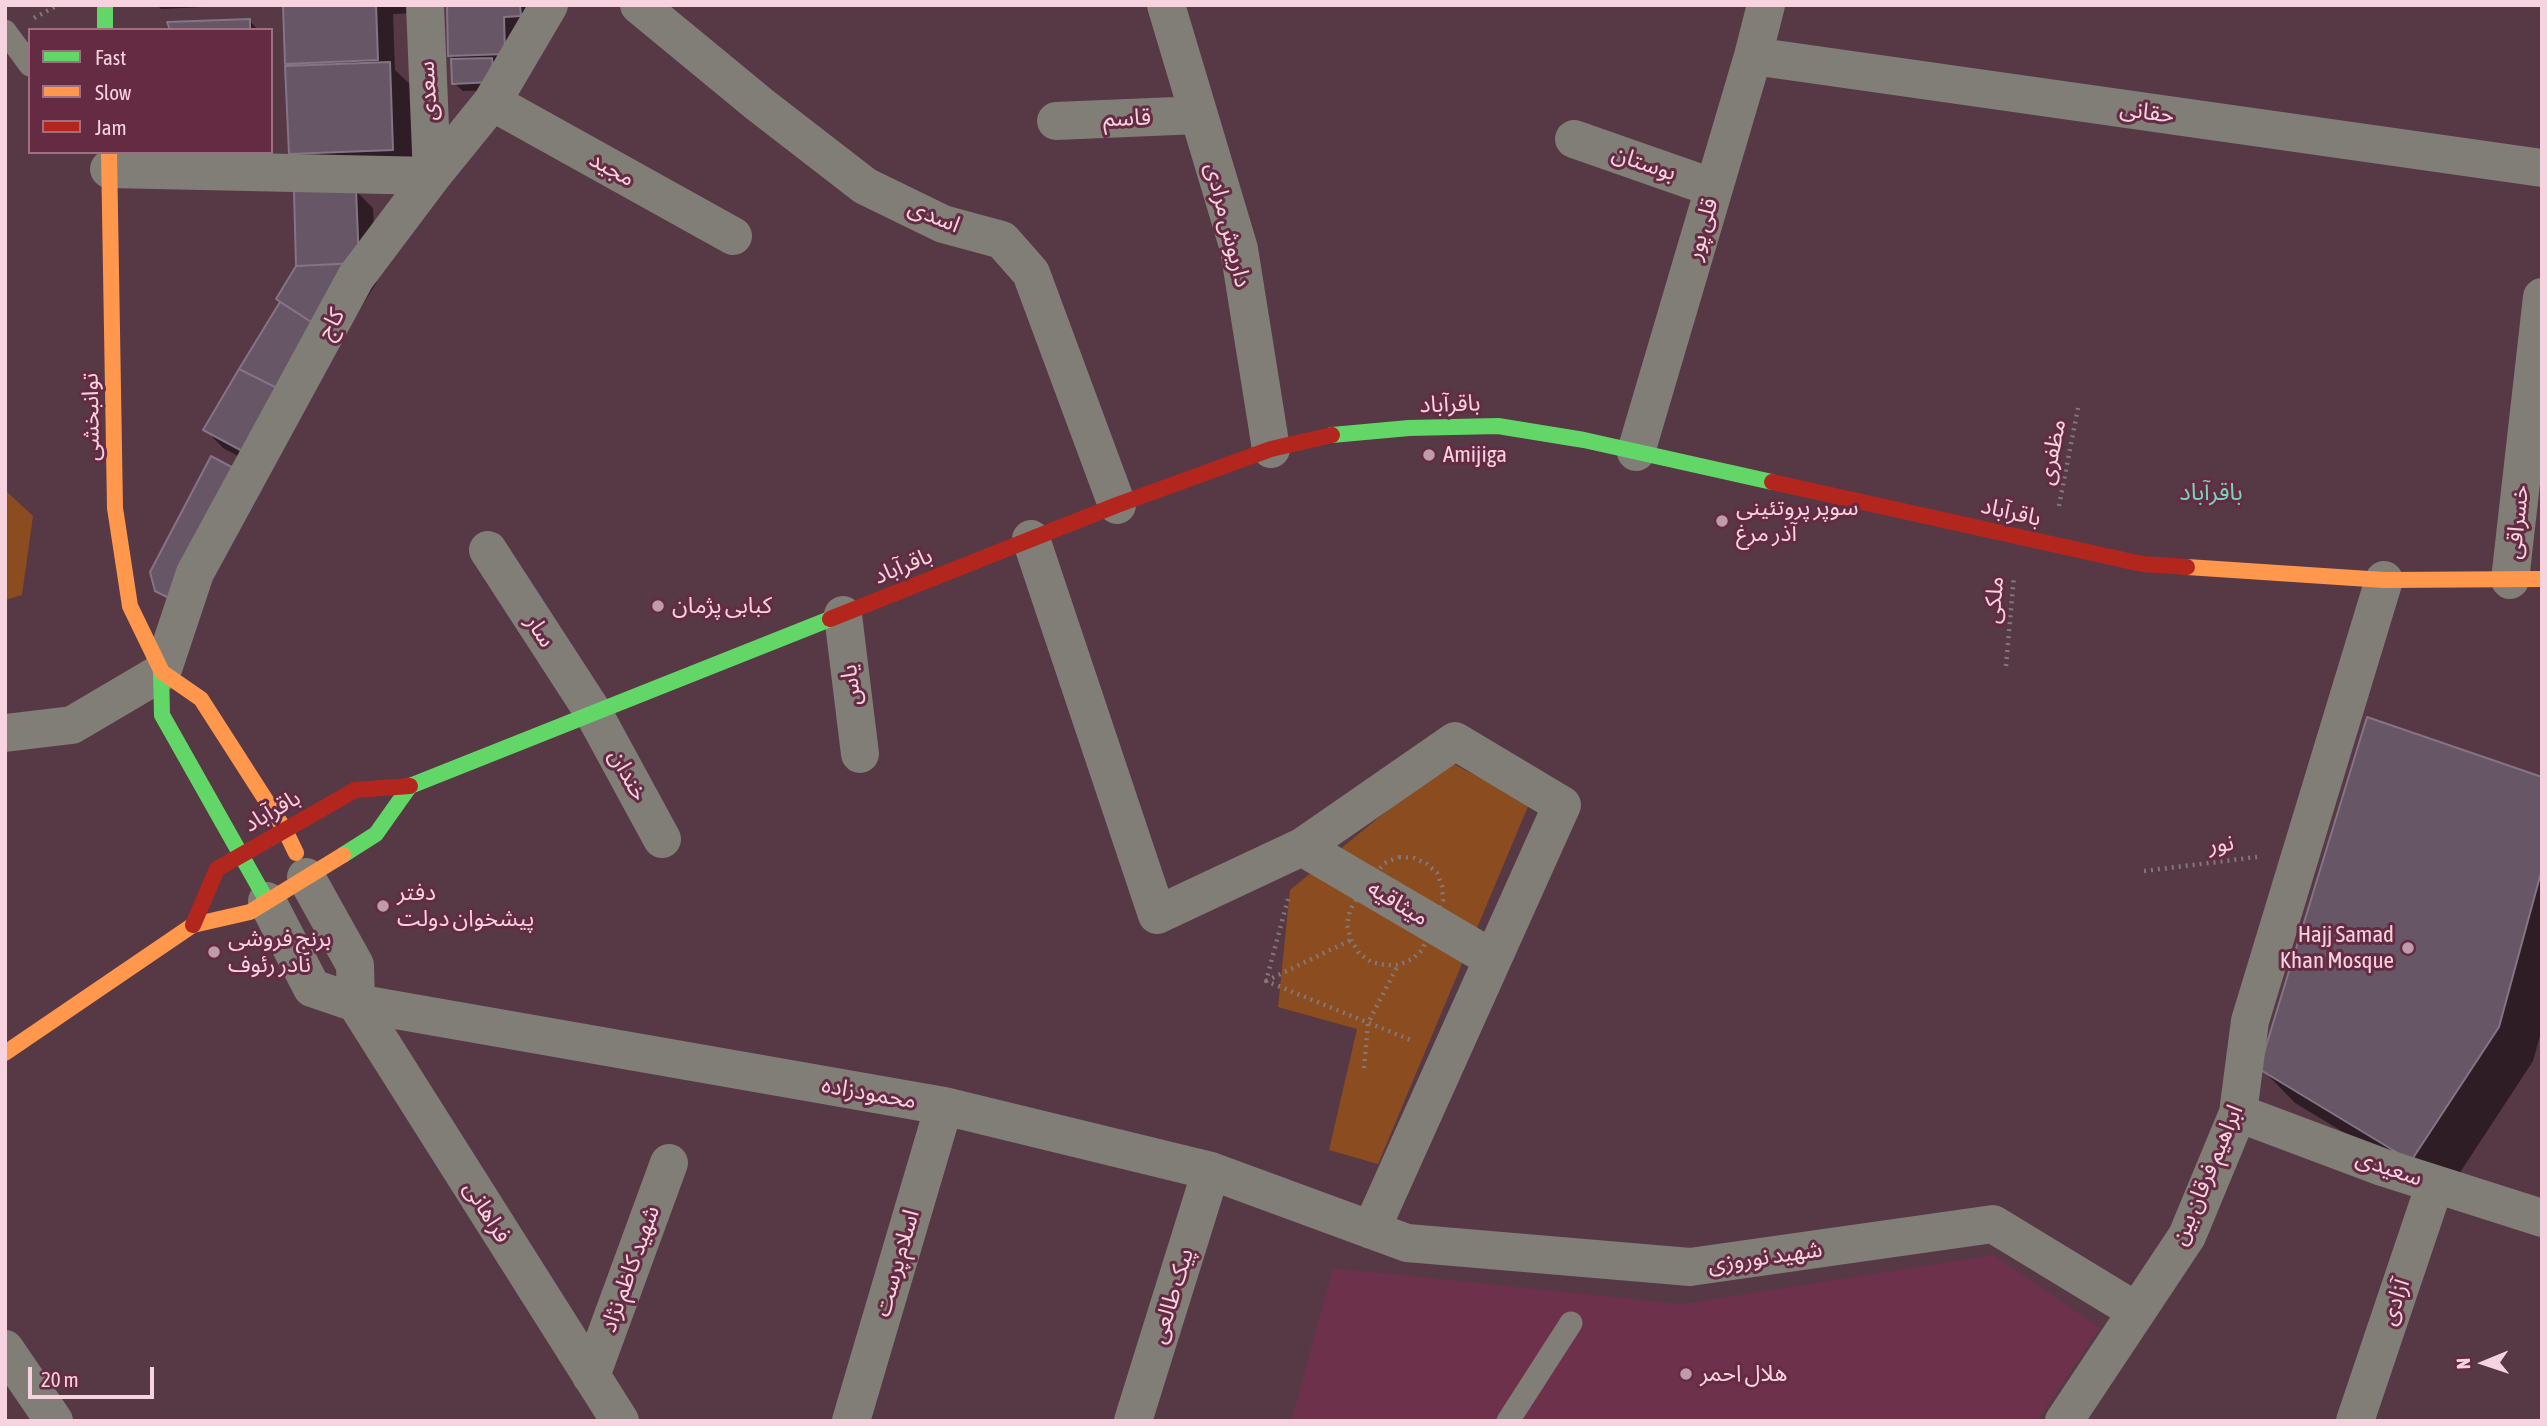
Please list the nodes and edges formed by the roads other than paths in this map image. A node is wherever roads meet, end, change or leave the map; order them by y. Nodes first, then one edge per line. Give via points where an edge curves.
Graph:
1 (105, 5) edge
2 (425, 5) edge
3 (549, 5) edge
4 (639, 5) edge
5 (1166, 5) edge
6 (1766, 5) edge
7 (105, 28) edge
8 (5, 31) edge
9 (1753, 56) junction
10 (28, 62) edge
11 (492, 102) junction
12 (1199, 115) junction
13 (1055, 121) dead end
14 (1574, 139) dead end
15 (105, 158) edge
16 (2542, 168) edge
17 (432, 176) junction
18 (1714, 188) junction
19 (733, 236) dead end
20 (2542, 297) edge
21 (1271, 449) junction
22 (1636, 452) junction
23 (1117, 505) junction
24 (1031, 539) junction
25 (488, 550) dead end
26 (2384, 580) junction
27 (2526, 580) edge
28 (843, 615) junction
29 (162, 672) junction
30 (593, 712) junction
31 (5, 733) edge
32 (860, 754) dead end
33 (410, 786) junction
34 (285, 830) junction
35 (662, 839) dead end
36 (1302, 847) junction
37 (242, 855) junction
38 (306, 877) junction
39 (267, 901) junction
40 (192, 925) junction
41 (1493, 959) junction
42 (356, 1003) junction
43 (5, 1053) edge
44 (944, 1106) junction
45 (2238, 1113) junction
46 (668, 1163) dead end
47 (1211, 1171) junction
48 (2435, 1184) junction
49 (2542, 1218) edge
50 (1371, 1230) junction
51 (2136, 1311) junction
52 (1571, 1323) dead end
53 (5, 1349) edge
54 (591, 1376) junction
55 (54, 1421) edge
56 (620, 1421) edge
57 (851, 1421) edge
58 (1133, 1421) edge
59 (1508, 1421) edge
60 (2064, 1421) edge
61 (2355, 1421) edge

1 - 7 street
2 - 17 street, سعدی
3 - 11 street, کاج
4 - 23 street, اسدی via 865,186 943,224 1002,240 1031,274
5 - 12 street, داریوش مرادی
6 - 9 street, قلی پور
8 - 10 lane
9 - 16 street, حقانی
9 - 18 street, قلی پور
11 - 17 street, کاج
11 - 19 street, مجید
12 - 13 street, قاسم
12 - 21 street, داریوش مرادی via 1239,249
14 - 18 street, بوستان
15 - 17 street
15 - 29 street, توانبخشی via 116,508 130,606
17 - 29 street, کاج via 356,277 201,561
18 - 22 street, قلی پور
20 - 27 street, خسراقی
21 - 22 street, باقرآباد via 1324,436 1498,426
21 - 23 street, باقرآباد
22 - 26 street, باقرآباد via 2142,565
23 - 24 street, باقرآباد
24 - 28 street, باقرآباد
24 - 36 street via 1157,915
25 - 30 street, سار
26 - 27 street, باقرآباد
26 - 45 street, ابراهیم فرقان بین via 2250,1021
28 - 30 street, باقرآباد
28 - 32 street, یاس
29 - 31 street via 72,725
29 - 34 street, توانبخشی via 201,699
29 - 37 street, توانبخشی via 162,715
30 - 33 street, باقرآباد
30 - 35 street, خندان
33 - 34 street, باقرآباد via 355,790
33 - 38 street via 376,834
34 - 37 street, باقرآباد
34 - 38 street, توانبخشی
36 - 41 street, میثاقیه
36 - 41 street via 1455,741 1562,805
37 - 39 street, توانبخشی
37 - 40 street, باقرآباد via 217,869
38 - 39 street
38 - 42 street via 355,965
39 - 40 street via 250,912
39 - 42 street via 312,988
40 - 43 street
41 - 50 street
42 - 44 street, محمودزاده
42 - 54 street, فراهانی
44 - 47 street, محمودزاده
44 - 57 street, اسلام پرست
45 - 48 street, سعیدی
45 - 51 street, ابراهیم فرقان بین via 2187,1236
46 - 54 street, شهید کاظم نژاد
47 - 50 street, محمودزاده
47 - 58 street, پیک طالعی
48 - 49 street, سعیدی
48 - 61 street, آزادی
50 - 51 street, شهید نوروزی via 1407,1242 1690,1268 1993,1224
51 - 60 street, ابراهیم فرقان بین
52 - 59 lane
53 - 55 street
54 - 56 street, فراهانی

